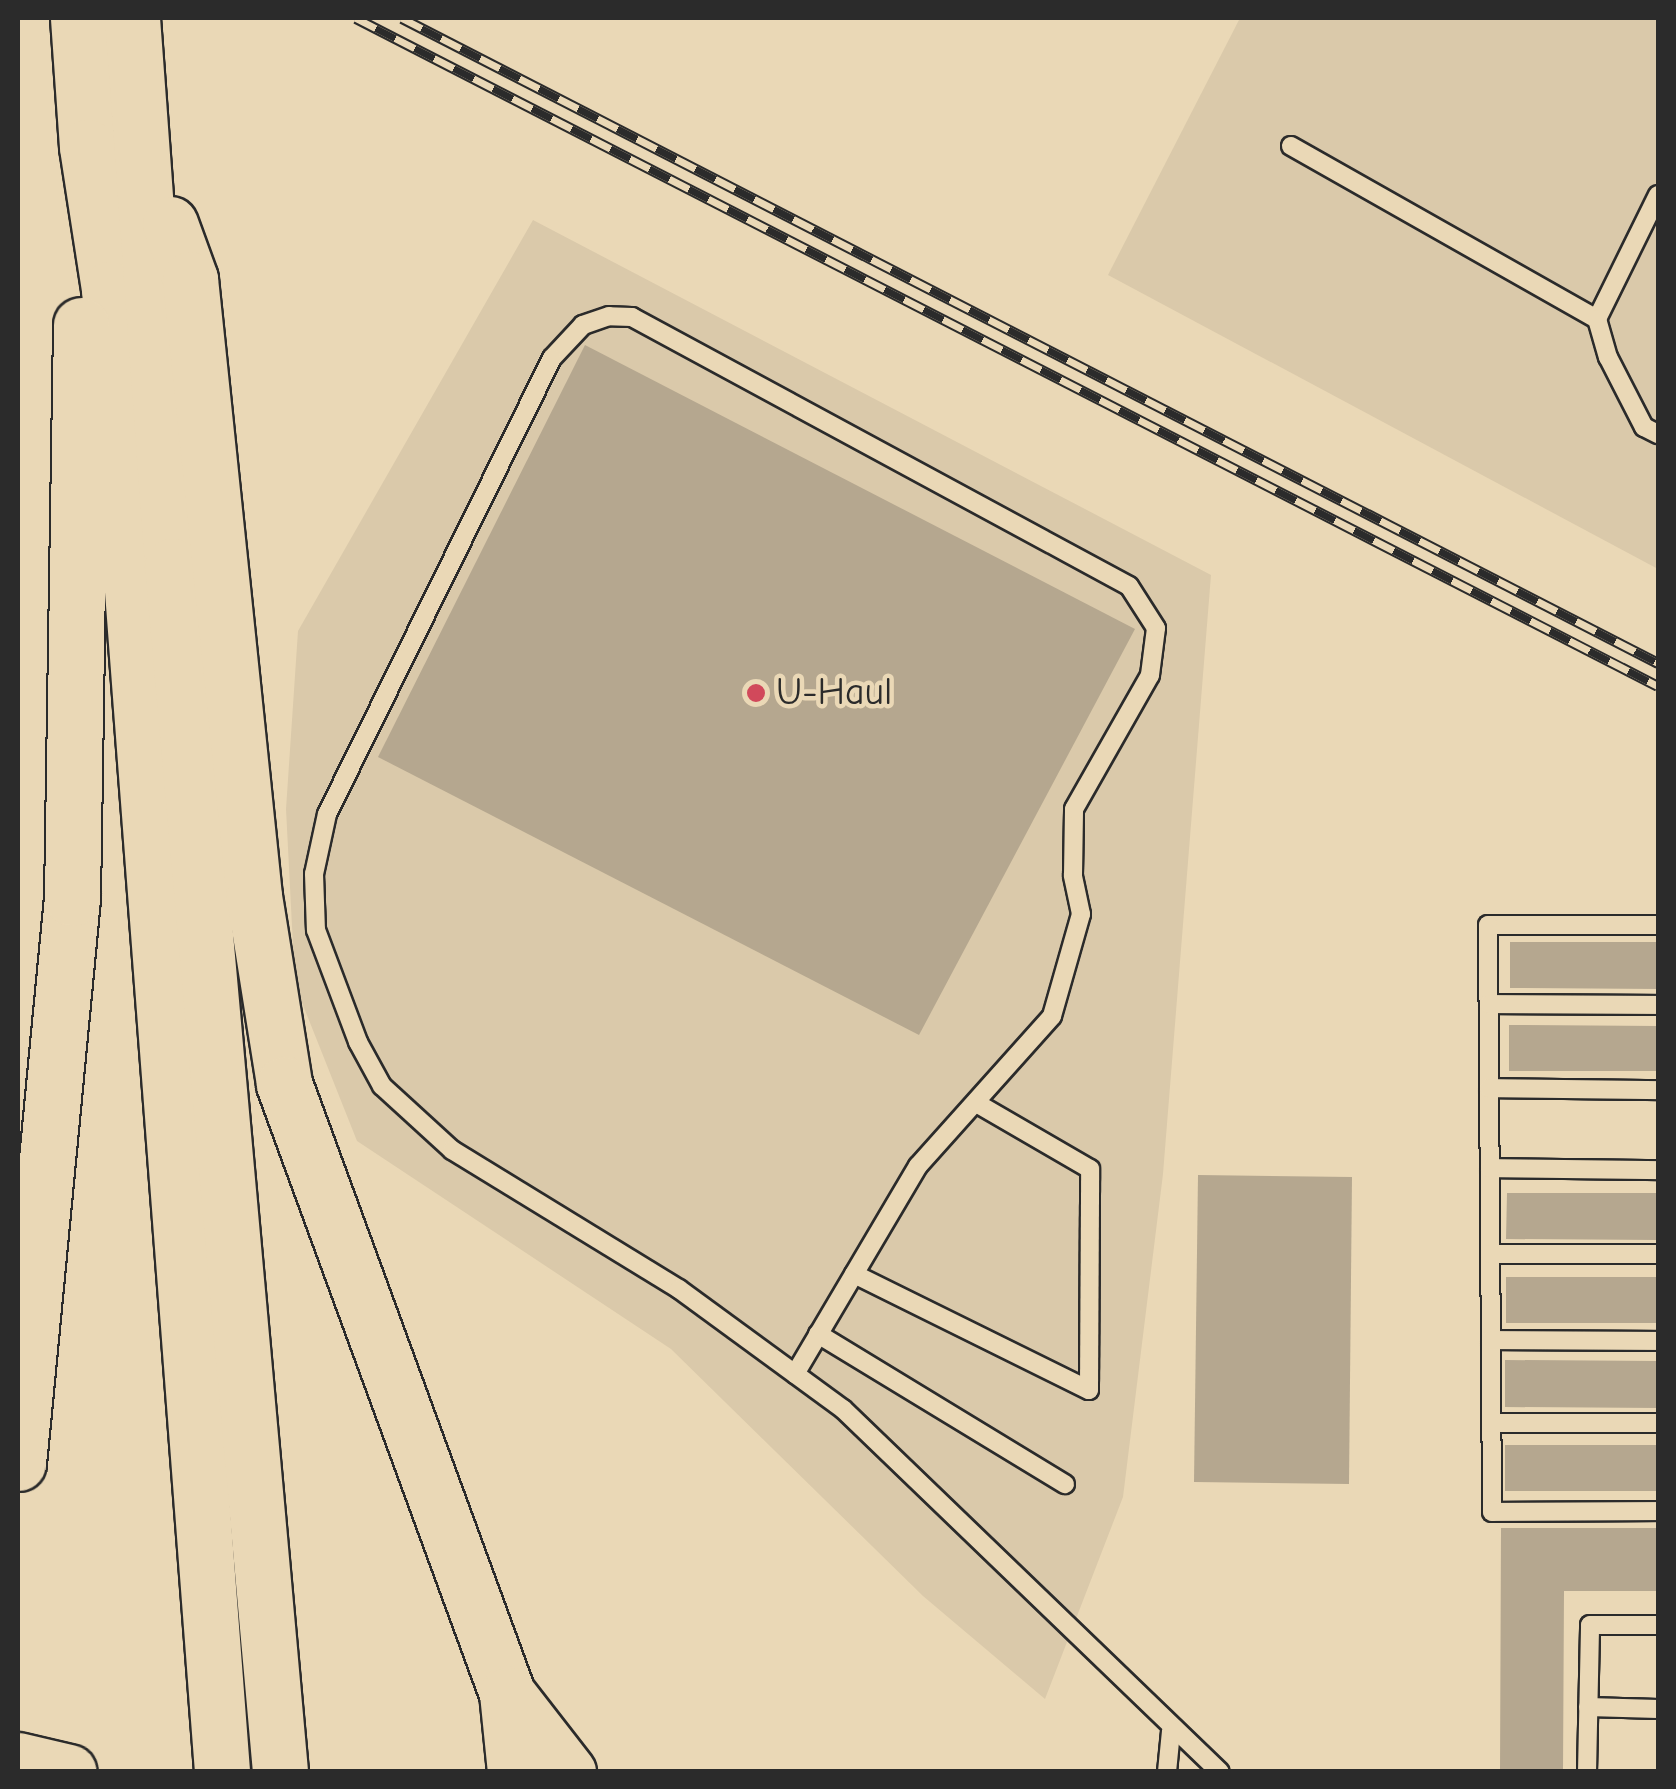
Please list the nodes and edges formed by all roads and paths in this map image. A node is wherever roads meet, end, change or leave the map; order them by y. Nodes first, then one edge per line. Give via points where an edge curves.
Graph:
1 (78, 18) edge
2 (132, 18) edge
3 (142, 144) junction
4 (1291, 146) dead end
5 (87, 147) junction
6 (1658, 196) edge
7 (1597, 318) junction
8 (1658, 434) edge
9 (1658, 925) edge
10 (1489, 1004) junction
11 (1658, 1005) edge
12 (1489, 1088) junction
13 (1658, 1090) edge
14 (976, 1103) junction
15 (1490, 1168) junction
16 (1658, 1170) edge
17 (1490, 1254) junction
18 (1658, 1254) edge
19 (854, 1274) junction
20 (818, 1334) junction
21 (1491, 1340) junction
22 (1658, 1341) edge
23 (795, 1374) junction
24 (1491, 1423) junction
25 (1658, 1424) edge
26 (18, 1463) edge
27 (1065, 1484) dead end
28 (1658, 1511) edge
29 (1658, 1625) edge
30 (506, 1693) junction
31 (1588, 1707) junction
32 (1658, 1709) edge
33 (1171, 1731) junction
34 (18, 1760) edge
35 (70, 1772) edge
36 (222, 1772) edge
37 (280, 1772) edge
38 (515, 1772) edge
39 (568, 1772) edge
40 (1167, 1772) edge
41 (1220, 1772) edge
42 (1587, 1772) edge

1 - 5 main road
2 - 3 main road
3 - 30 main road via 190,279 254,896 284,1084
3 - 37 main road via 172,566
4 - 7 lane
5 - 26 main road via 74,521 72,898
5 - 36 main road via 109,289
6 - 7 lane
7 - 8 lane via 1608,357 1644,428
9 - 10 lane via 1488,925
10 - 11 lane
10 - 12 lane
12 - 13 lane
12 - 15 lane
14 - 19 lane via 918,1166
14 - 19 lane via 1090,1169 1089,1390
14 - 23 lane via 1052,1016 1081,914 1073,875 1074,809 1150,675 1157,649 1151,613 1129,586 632,317 583,325 552,358 470,533 356,744 318,844 316,930 358,1042 382,1086 415,1122 497,1183 679,1289
15 - 16 lane
15 - 17 lane
17 - 18 lane
17 - 21 lane
19 - 20 lane
20 - 23 lane
20 - 27 lane
21 - 22 lane
21 - 24 lane
23 - 33 lane via 843,1409 968,1524
24 - 25 lane
24 - 28 lane via 1492,1512
29 - 31 lane via 1590,1625
30 - 38 main road
30 - 39 main road
31 - 32 lane
31 - 42 lane
33 - 40 lane
33 - 41 lane
34 - 35 main road

